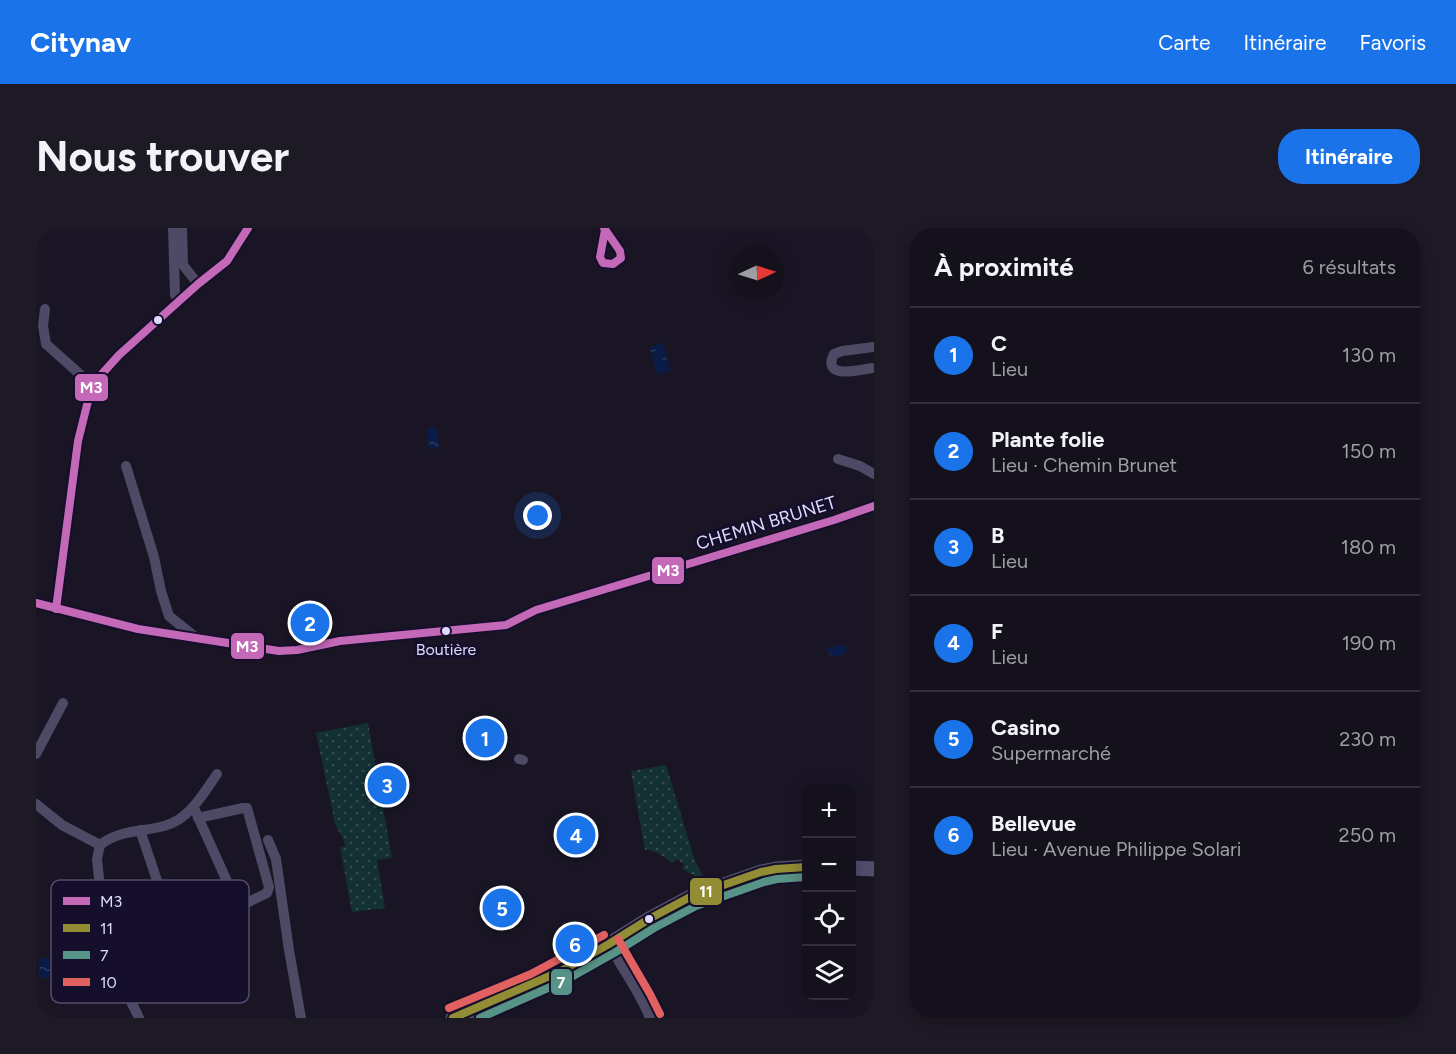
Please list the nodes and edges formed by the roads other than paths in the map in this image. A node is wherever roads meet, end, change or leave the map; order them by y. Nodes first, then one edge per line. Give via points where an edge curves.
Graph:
1 (173, 228) edge
2 (182, 228) edge
3 (248, 228) edge
4 (198, 284) junction
5 (182, 299) junction
6 (45, 309) dead end
7 (874, 347) edge
8 (872, 368) dead end
9 (92, 385) junction
10 (838, 459) dead end
11 (126, 466) dead end
12 (874, 474) edge
13 (874, 506) edge
14 (36, 603) edge
15 (56, 609) junction
16 (195, 637) junction
17 (63, 703) dead end
18 (36, 754) edge
19 (217, 774) dead end
20 (36, 804) edge
21 (196, 813) junction
22 (140, 830) junction
23 (268, 840) dead end
24 (100, 845) junction
25 (802, 867) edge
26 (856, 868) edge
27 (874, 869) edge
28 (99, 880) edge
29 (158, 880) edge
30 (225, 880) edge
31 (249, 902) edge
32 (609, 944) junction
33 (132, 1003) edge
34 (139, 1018) edge
35 (301, 1018) edge
36 (453, 1018) edge
37 (650, 1018) edge

1 - 5 street via 175,295
2 - 4 street via 183,265
3 - 4 street via 226,261
4 - 5 street
5 - 9 street via 119,355
6 - 9 street via 46,344
7 - 8 street via 842,351 831,359 832,366 841,372
9 - 15 street via 78,441
10 - 12 street
11 - 16 street via 169,616
13 - 16 street, CHEMIN BRUNET via 536,609 506,625 279,651
14 - 15 street, CHEMIN BRUNET
15 - 16 street, CHEMIN BRUNET via 138,629
17 - 18 street
19 - 21 street
20 - 24 street via 62,825
21 - 22 street via 166,826
21 - 30 street
21 - 31 street via 247,808 269,887 267,893
22 - 24 street
22 - 29 street
23 - 35 street via 276,859
24 - 28 street
25 - 32 main road via 761,872 692,896
26 - 27 main road
32 - 36 main road via 536,983
32 - 37 street
33 - 34 street

